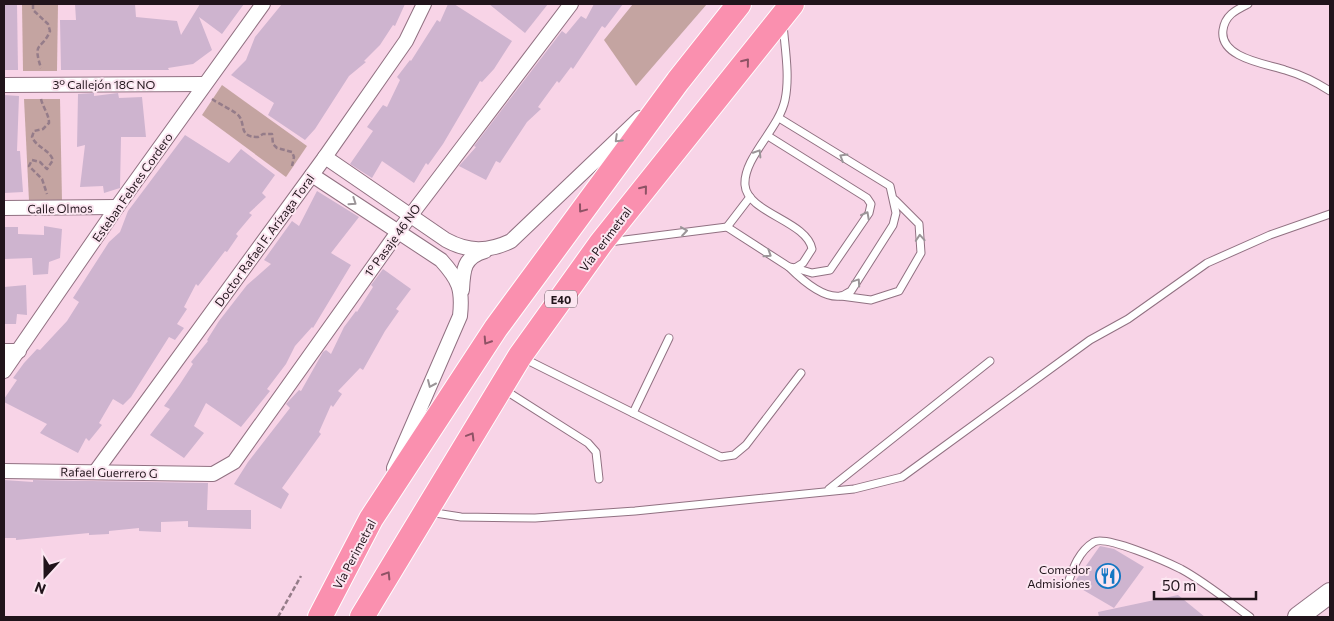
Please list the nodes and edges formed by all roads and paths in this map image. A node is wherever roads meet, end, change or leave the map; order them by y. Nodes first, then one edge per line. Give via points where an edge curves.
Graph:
1 (33, 4) edge
2 (263, 4) edge
3 (424, 4) edge
4 (571, 4) edge
5 (739, 4) edge
6 (1248, 4) edge
7 (787, 9) edge
8 (41, 68) dead end
9 (678, 81) junction
10 (204, 84) junction
11 (4, 85) edge
12 (1330, 91) edge
13 (41, 99) dead end
14 (212, 99) dead end
15 (779, 118) junction
16 (768, 136) junction
17 (325, 157) junction
18 (292, 166) dead end
19 (312, 175) junction
20 (750, 197) junction
21 (895, 200) junction
22 (46, 201) dead end
23 (117, 207) junction
24 (4, 208) edge
25 (1330, 214) edge
26 (410, 215) junction
27 (727, 227) junction
28 (398, 232) junction
29 (601, 243) junction
30 (491, 249) junction
31 (792, 268) junction
32 (840, 296) junction
33 (461, 300) junction
34 (669, 338) dead end
35 (4, 351) edge
36 (19, 351) junction
37 (520, 356) junction
38 (990, 361) dead end
39 (4, 372) edge
40 (801, 373) dead end
41 (501, 388) junction
42 (632, 413) junction
43 (4, 470) edge
44 (96, 471) junction
45 (213, 474) joint
46 (599, 479) dead end
47 (828, 490) junction
48 (426, 511) junction
49 (371, 519) junction
50 (301, 576) dead end
51 (1068, 583) dead end
52 (1330, 593) edge
53 (278, 617) edge
54 (320, 617) edge
55 (362, 617) edge
56 (1250, 617) edge
57 (1298, 617) edge

1 - 8 path via 33,10 48,24 50,31 36,52
2 - 10 street, Esteban Febres Cordero
3 - 17 street, Doctor Rafael F. Arízaga Toral via 406,41
4 - 26 street, 1° Pasaje 46 NO
5 - 9 highway, Vía Perimetral / E40
6 - 12 lane via 1235,10 1225,21 1225,43 1250,61 1300,75
7 - 15 lane via 786,89
29 -> 7 highway, Vía Perimetral / E40
9 -> 30 street via 511,241
9 -> 49 highway, Vía Perimetral / E40 via 496,328
10 - 11 street, 3° Callejón 18C NO
10 - 23 street, Esteban Febres Cordero
13 - 22 path via 49,115 49,123 43,129 34,130 32,137 50,153 53,160 47,169 32,160 29,166 42,179 47,191
14 - 18 path via 238,115 246,134 258,137 272,134 277,148 292,152
15 - 16 lane
21 -> 15 lane via 890,186
20 -> 16 lane via 745,185 746,172
31 -> 16 lane via 812,273 830,270 869,213 871,204 867,198
17 - 19 street, Doctor Rafael F. Arízaga Toral
17 - 26 street
19 -> 28 street
19 - 44 street, Doctor Rafael F. Arízaga Toral
20 - 27 lane
20 - 31 lane via 811,242 812,248 803,262
32 -> 21 lane via 852,291 893,225
32 -> 21 lane via 870,300 898,291 909,275 921,254 919,224
23 - 24 street, Calle Olmos
23 - 36 street, Esteban Febres Cordero
25 - 47 lane via 1270,235 1207,263 1128,319 1090,340 902,477 854,489
26 - 28 street, 1° Pasaje 46 NO
26 - 30 street via 466,249
29 -> 27 lane
27 -> 31 lane
28 - 33 street via 441,260 456,277
28 - 45 street, 1° Pasaje 46 NO via 234,462
29 - 37 highway, Vía Perimetral / E40
30 - 33 street via 476,253 466,263
31 - 32 lane via 805,283
33 -> 49 street via 460,316
34 - 42 lane
35 - 36 street
36 - 39 street, Esteban Febres Cordero
37 - 41 highway, Vía Perimetral / E40
37 - 42 lane
38 - 47 lane
40 - 42 lane via 746,445 734,455 721,457
41 - 46 lane via 588,443 596,452
48 -> 41 highway, Vía Perimetral / E40
43 - 44 street, Rafael Guerrero G
44 - 45 street, Rafael Guerrero G
47 - 48 lane via 635,511 535,518 461,517
55 -> 48 highway, Vía Perimetral / E40
49 - 54 highway, Vía Perimetral / E40
50 - 53 path
51 - 56 lane via 1081,554 1101,540 1180,569
52 - 57 main road

